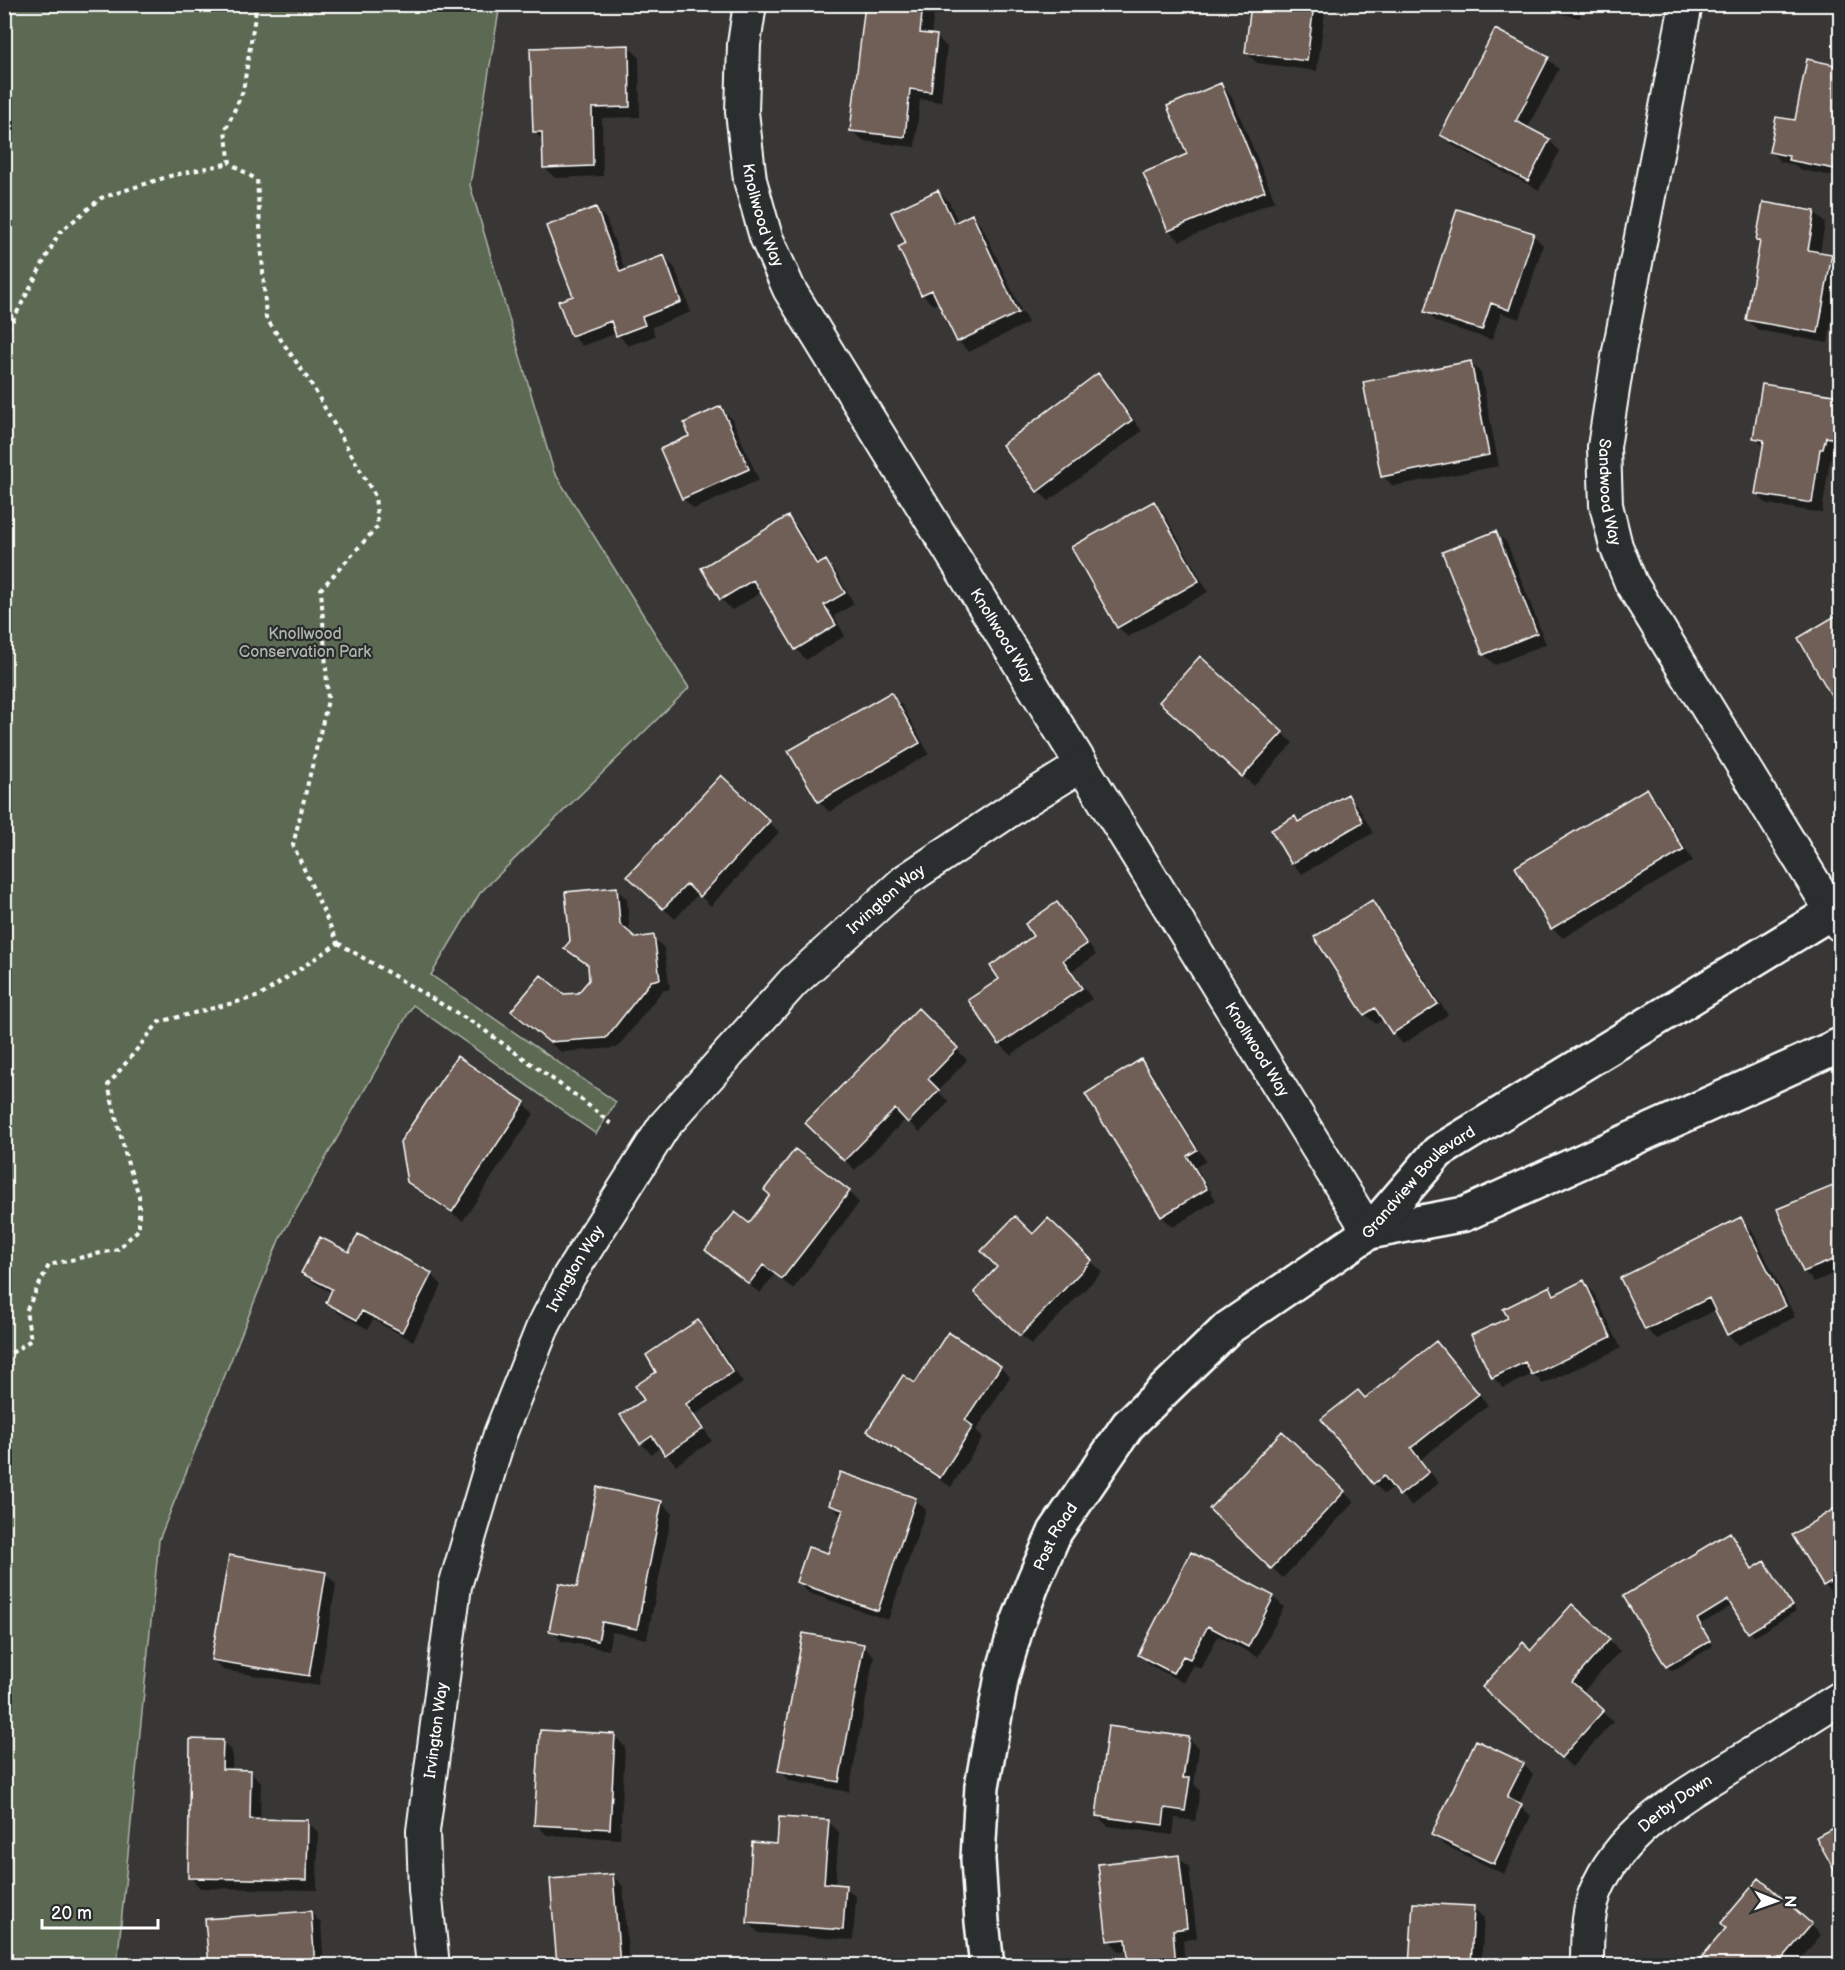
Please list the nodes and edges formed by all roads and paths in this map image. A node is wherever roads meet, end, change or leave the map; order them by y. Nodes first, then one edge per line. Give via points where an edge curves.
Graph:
1 (257, 4) edge
2 (750, 4) edge
3 (1686, 4) edge
4 (230, 163) junction
5 (4, 336) edge
6 (1081, 766) junction
7 (1838, 915) edge
8 (338, 943) junction
9 (1840, 1045) edge
10 (611, 1124) dead end
11 (1370, 1232) junction
12 (4, 1358) edge
13 (1840, 1698) edge
14 (433, 1965) edge
15 (987, 1965) edge
16 (1587, 1965) edge

1 - 4 path via 243,91 225,131
2 - 6 street, Knollwood Way via 744,44 742,112 750,180 770,248 789,290
3 - 7 street, Sandwood Way via 1605,436 1606,505 1631,583
4 - 5 path via 170,176 101,198 59,232
4 - 8 path via 257,180 266,318 310,382 375,496 378,526 321,589 328,700 293,845
6 - 11 street, Knollwood Way
6 - 14 street, Irvington Way via 906,880 793,982 664,1126 569,1276 542,1329 500,1434 455,1586 423,1831
7 - 11 street, Grandview Boulevard via 1438,1152
8 - 10 path via 477,1025
8 - 12 path via 261,996 159,1022 108,1085 139,1195 139,1229 118,1249 50,1265 26,1311 32,1340
9 - 11 street, Grandview Boulevard via 1465,1214
11 - 15 street, Post Road via 1228,1328 1128,1425 1055,1532 1002,1676 982,1786 978,1859
13 - 16 street, Derby Down via 1696,1788 1653,1818 1625,1845 1595,1894 1587,1930

